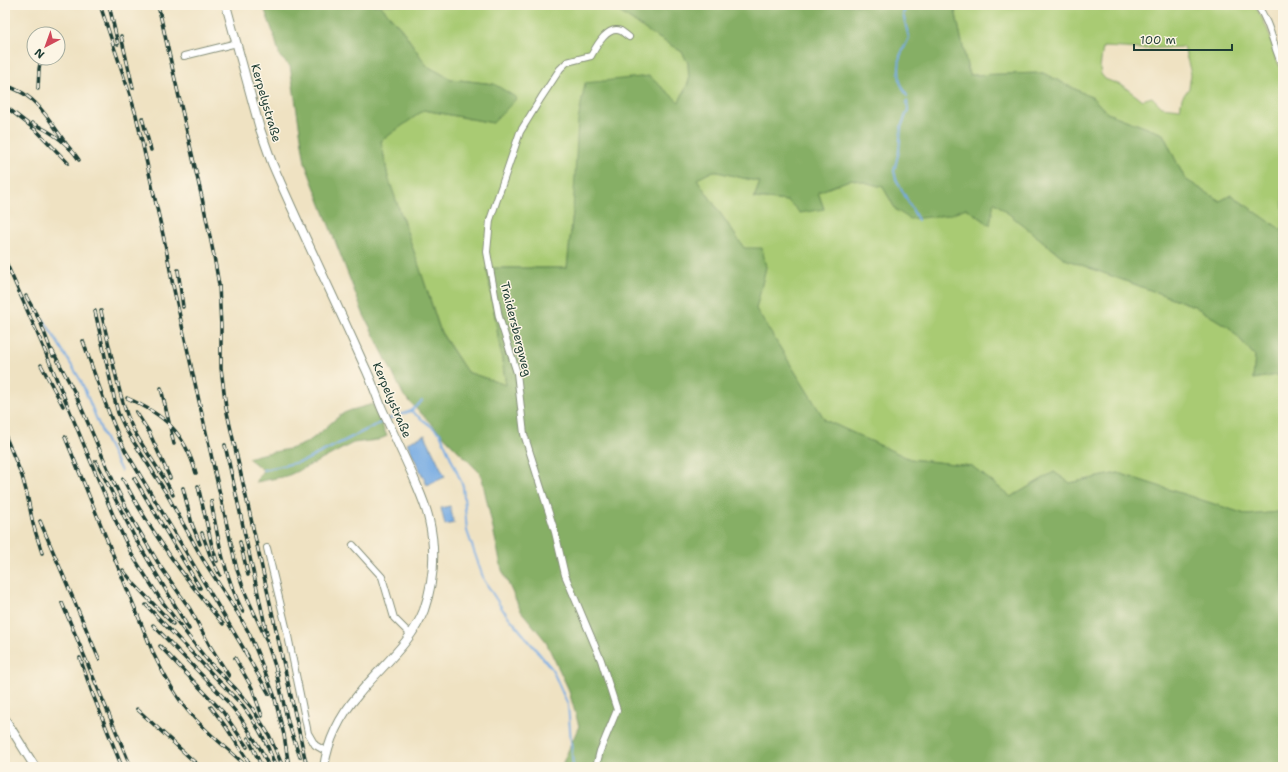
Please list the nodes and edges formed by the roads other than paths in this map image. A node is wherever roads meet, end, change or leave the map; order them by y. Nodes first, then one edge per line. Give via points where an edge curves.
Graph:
1 (226, 5) edge
2 (1257, 5) edge
3 (629, 36) dead end
4 (236, 43) junction
5 (184, 56) dead end
6 (1283, 67) edge
7 (353, 544) dead end
8 (268, 548) dead end
9 (411, 635) junction
10 (5, 719) edge
11 (327, 752) junction
12 (35, 767) edge
13 (324, 767) edge
14 (596, 767) edge

1 - 4 main road, Kerpelystraße
2 - 6 street
3 - 14 street, Traidersbergweg via 620,30 610,31 591,56 567,62 560,69 520,132 490,220 487,252 499,317 516,373 524,434 555,532 565,575 601,660 617,710
4 - 5 street
4 - 9 main road, Kerpelystraße via 272,163 364,365 422,497 429,520 433,545 432,577 424,610
7 - 9 street via 382,577 394,618
8 - 11 street via 308,733 315,745
9 - 11 main road, Kerpelystraße via 351,703 334,732
10 - 12 main road
11 - 13 main road, Kerpelystraße

